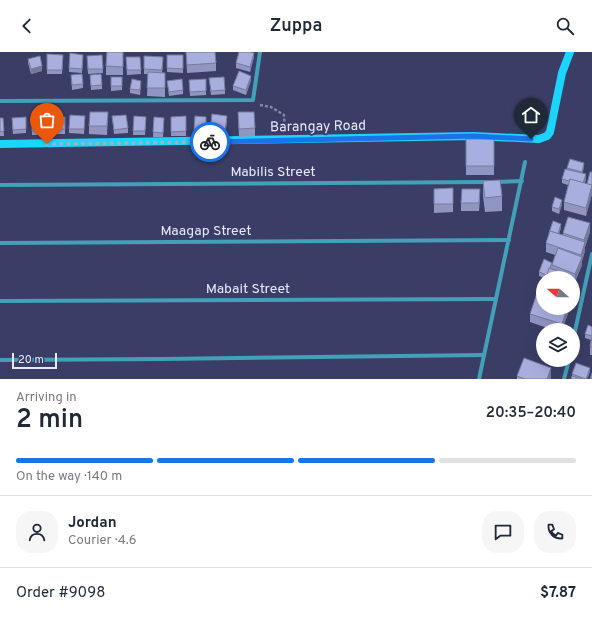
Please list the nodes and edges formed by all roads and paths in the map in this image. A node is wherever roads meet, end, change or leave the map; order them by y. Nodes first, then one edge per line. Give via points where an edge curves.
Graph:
1 (260, 52) edge
2 (570, 52) edge
3 (253, 100) junction
4 (0, 101) edge
5 (285, 140) junction
6 (0, 144) edge
7 (525, 162) dead end
8 (522, 182) junction
9 (0, 185) edge
10 (509, 240) junction
11 (0, 243) edge
12 (592, 254) edge
13 (496, 299) junction
14 (0, 301) edge
15 (577, 323) edge
16 (484, 355) junction
17 (0, 360) edge
18 (567, 367) edge
19 (479, 379) edge
20 (564, 379) edge

1 - 3 street
2 - 5 street, Barangay Road via 562,73 550,132 543,139 474,136
3 - 4 street
3 - 5 path via 259,105 279,110 284,115
5 - 6 street, Barangay Road
7 - 8 street
8 - 9 street, Mabilis Street
8 - 10 street
10 - 11 street, Maagap Street
10 - 13 street
12 - 15 street
13 - 14 street, Mabait Street
13 - 16 street
16 - 17 street
16 - 19 street
18 - 20 street

